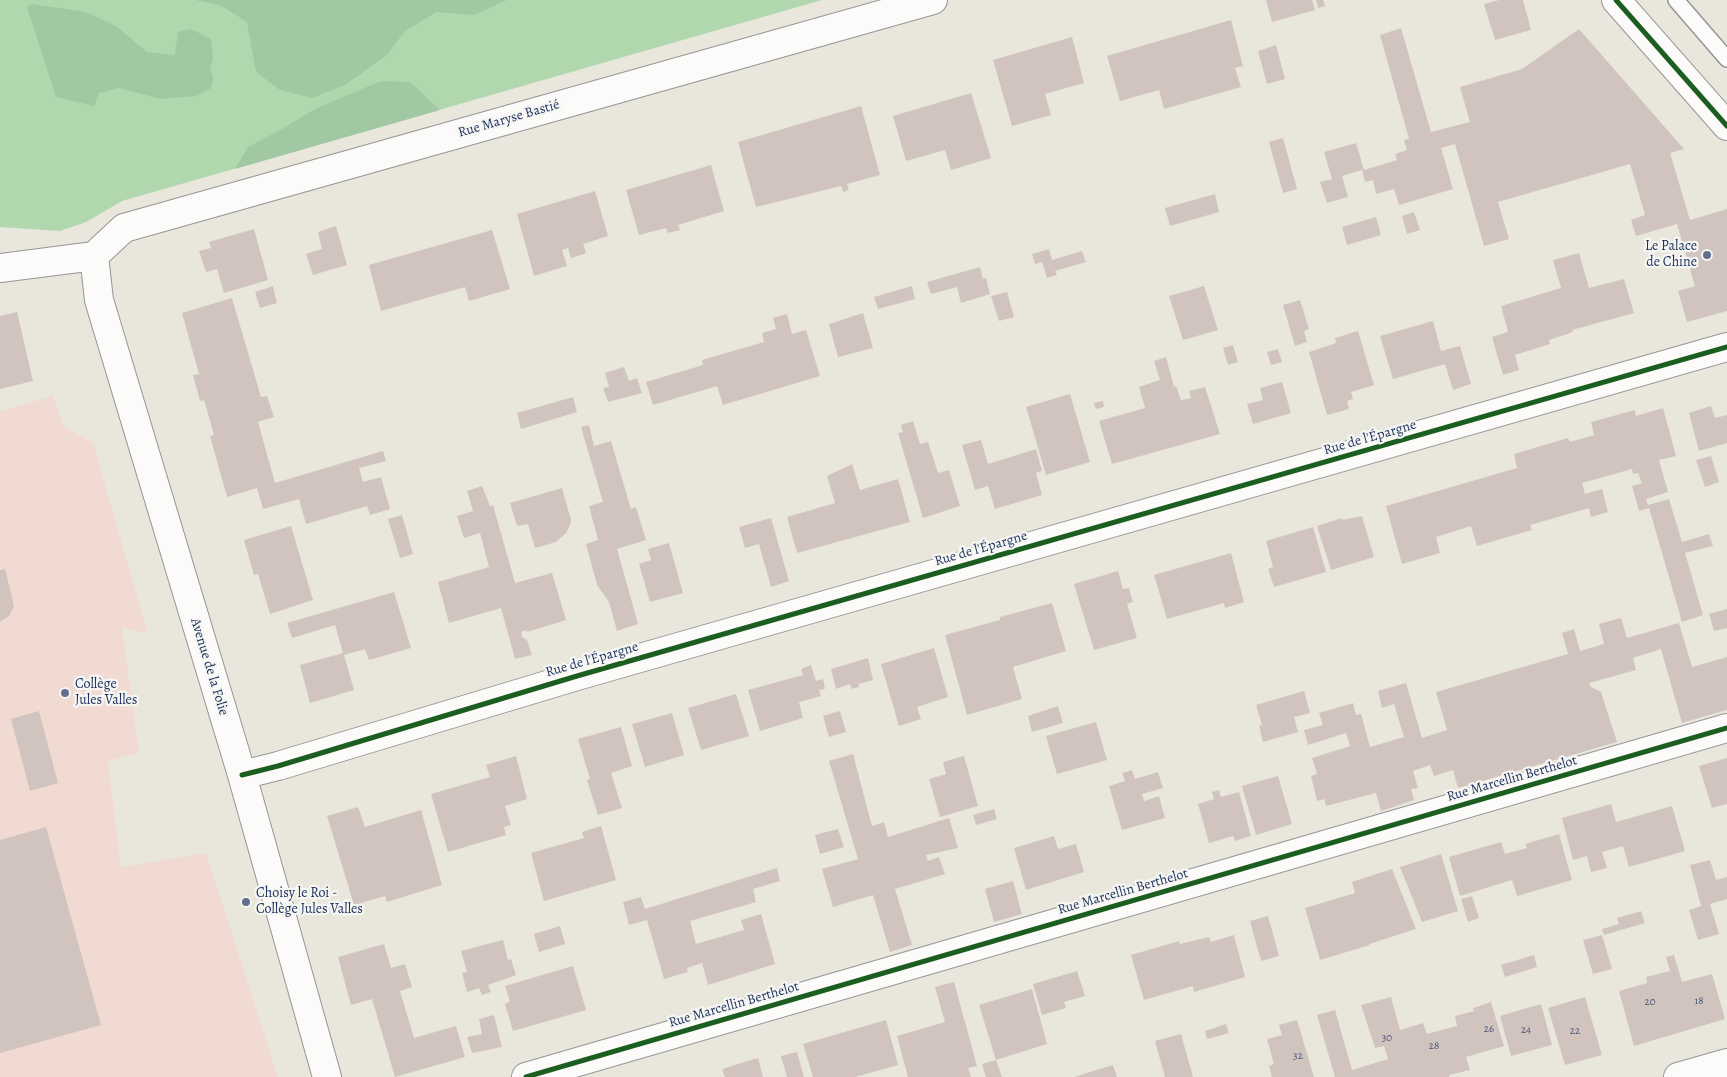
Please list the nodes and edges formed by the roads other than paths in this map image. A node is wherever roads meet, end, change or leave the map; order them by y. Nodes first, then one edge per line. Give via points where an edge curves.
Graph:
1 (933, 0) edge
2 (1616, 0) edge
3 (1676, 0) edge
4 (1727, 59) edge
5 (1727, 126) edge
6 (94, 256) junction
7 (0, 268) edge
8 (1727, 347) edge
9 (1727, 728) edge
10 (242, 775) junction
11 (1727, 1063) edge
12 (327, 1077) edge
13 (526, 1077) edge
14 (1678, 1077) edge

1 - 6 street, Rue Maryse Bastié via 124,228
2 - 5 street
3 - 4 lane
6 - 7 street
6 - 10 street, Avenue de la Folie via 100,300
8 - 10 street, Rue de l'Épargne via 576,676
9 - 13 street, Rue Marcellin Berthelot
10 - 12 street, Avenue de la Folie
11 - 14 street

